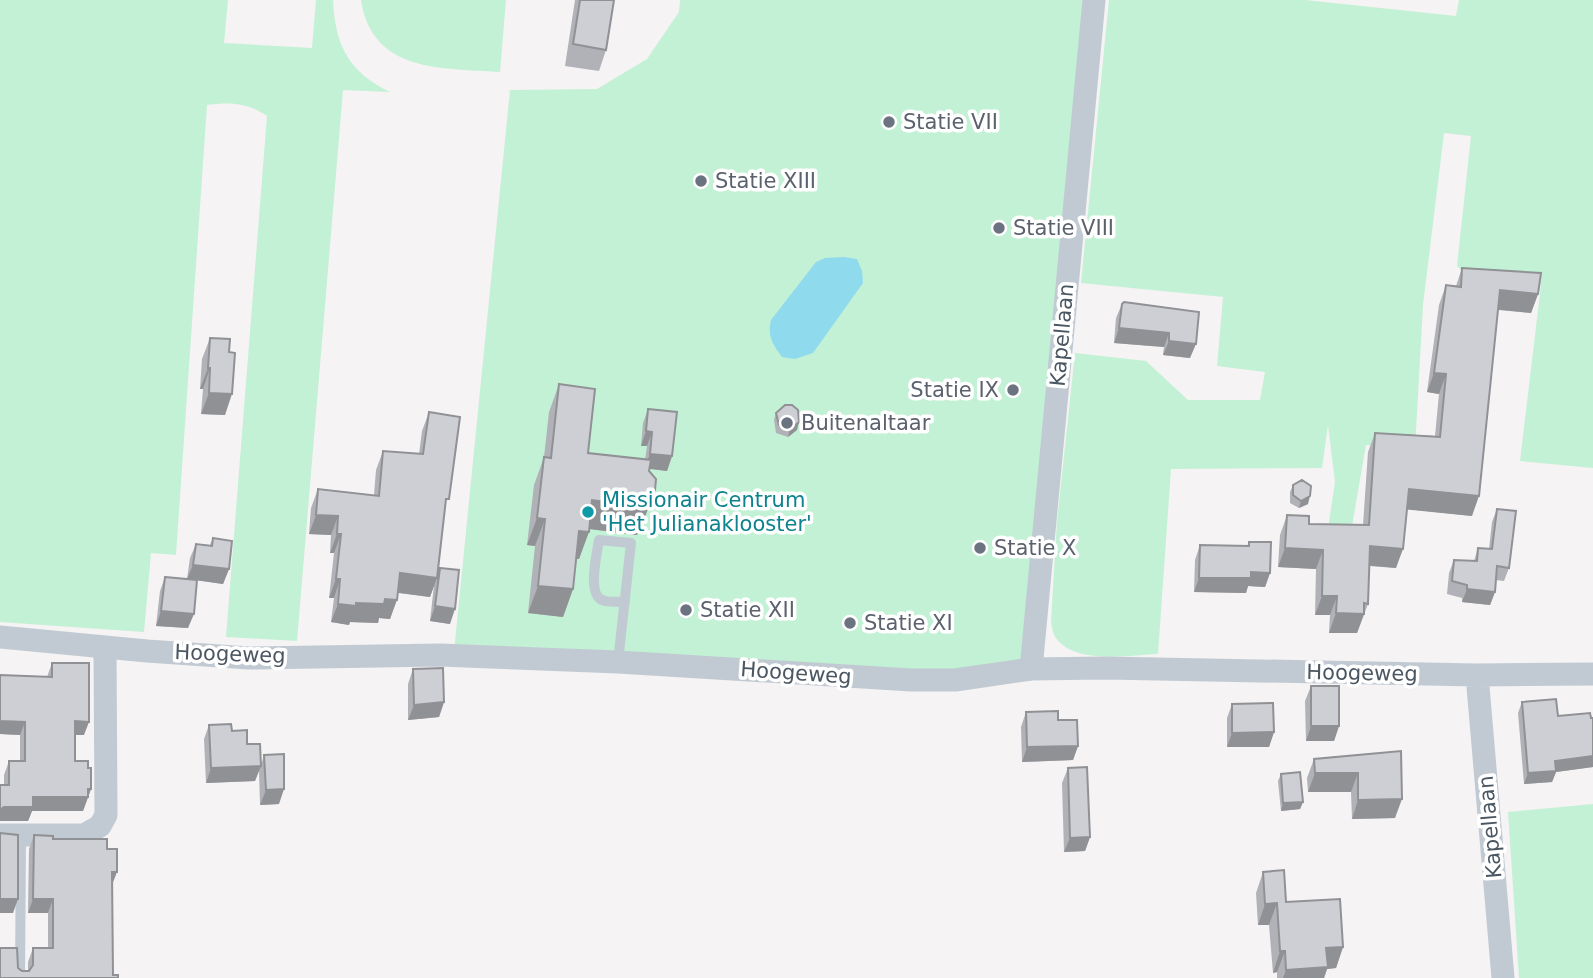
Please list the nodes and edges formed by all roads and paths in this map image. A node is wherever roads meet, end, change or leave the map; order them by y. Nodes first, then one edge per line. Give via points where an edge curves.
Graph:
1 (1094, 0) edge
2 (625, 602) junction
3 (0, 637) edge
4 (105, 647) junction
5 (618, 662) junction
6 (1031, 669) junction
7 (1593, 674) edge
8 (1477, 675) junction
9 (10, 835) edge
10 (20, 978) edge
11 (1503, 978) edge

1 - 6 street, Kapellaan
2 - 2 lane via 631,543 598,540 596,596
2 - 5 lane
3 - 4 street, Hoogeweg
4 - 5 street, Hoogeweg via 249,658 440,655
4 - 9 street via 106,815 100,826 84,835
5 - 6 street, Hoogeweg via 911,680 955,680
6 - 8 street, Hoogeweg
7 - 8 street, Hoogeweg
8 - 11 street, Kapellaan
9 - 10 lane

